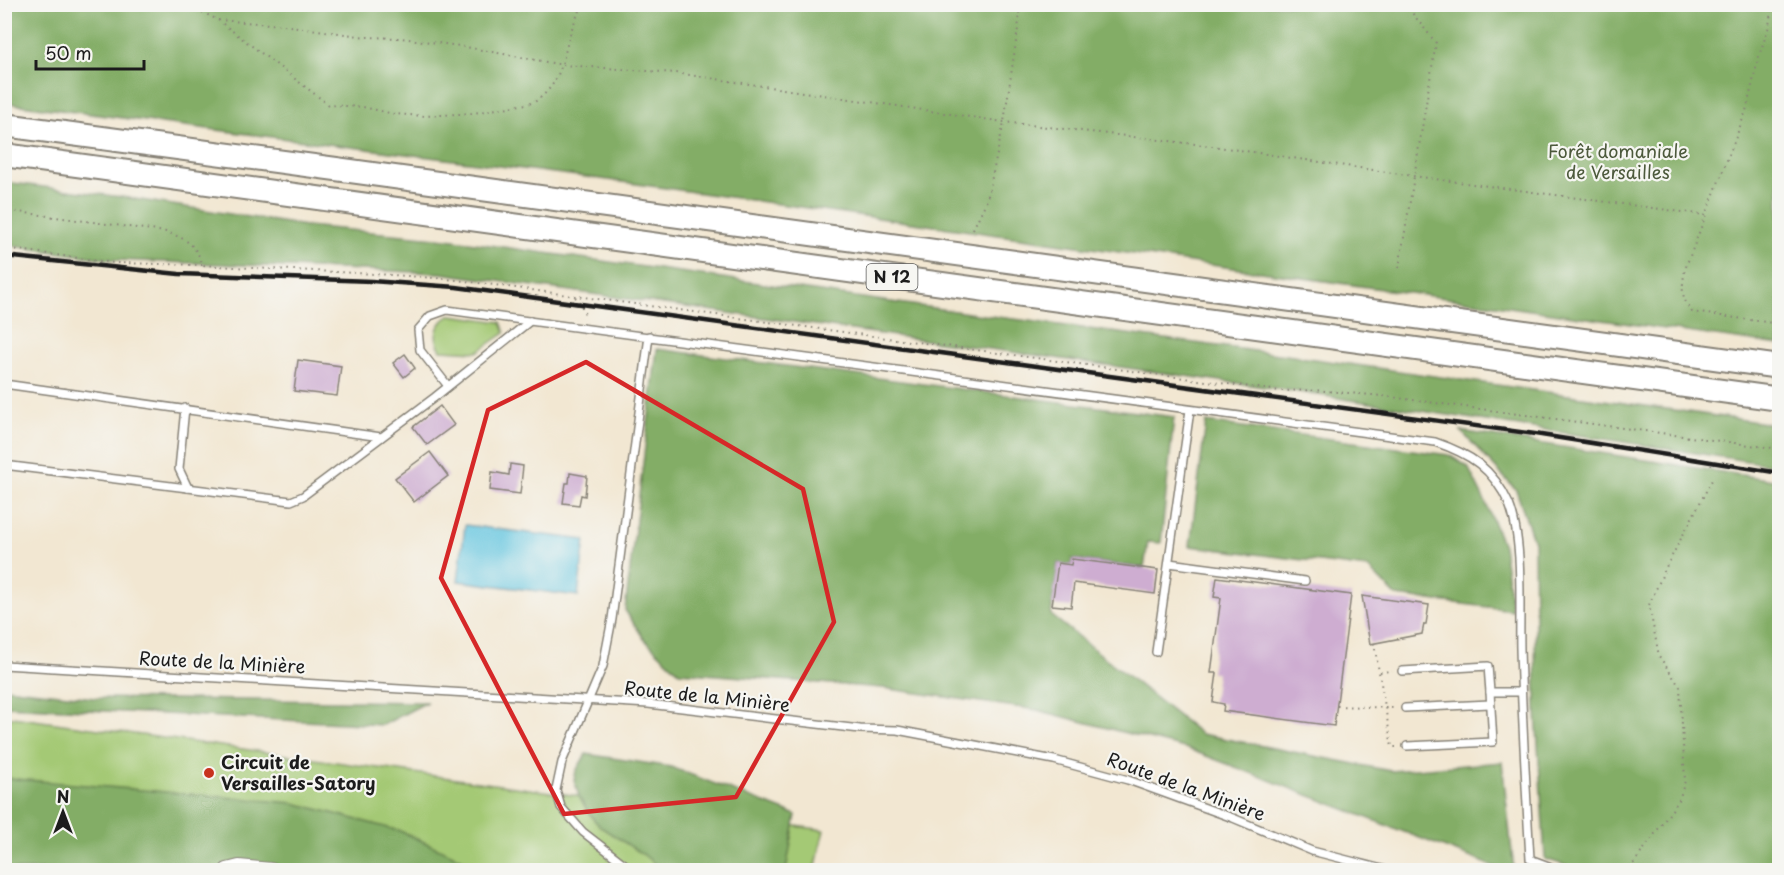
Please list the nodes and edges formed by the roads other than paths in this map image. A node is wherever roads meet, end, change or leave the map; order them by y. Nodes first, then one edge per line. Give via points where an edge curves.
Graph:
1 (4, 125) edge
2 (4, 155) edge
3 (530, 321) junction
4 (649, 336) junction
5 (1779, 367) edge
6 (4, 384) edge
7 (448, 386) junction
8 (1779, 399) edge
9 (185, 408) junction
10 (1190, 410) junction
11 (381, 437) junction
12 (4, 465) edge
13 (188, 488) junction
14 (1169, 563) junction
15 (1305, 581) dead end
16 (1156, 652) dead end
17 (4, 665) edge
18 (1402, 671) dead end
19 (1490, 692) junction
20 (1521, 692) junction
21 (589, 700) junction
22 (1490, 704) junction
23 (1405, 708) road end
24 (1407, 746) road end
25 (227, 870) edge
26 (271, 870) edge
27 (632, 870) edge
28 (1386, 870) edge
29 (1559, 870) edge

1 - 5 highway, N 12
2 - 8 highway, N 12
3 - 4 lane
3 - 7 lane
3 - 7 lane via 447,310 430,316 418,330 420,350
4 - 10 lane
4 - 21 lane via 612,619 603,666
6 - 9 lane
7 - 11 lane
9 - 11 lane
9 - 13 lane via 179,469
10 - 14 lane
10 - 20 lane via 1435,442 1463,451 1489,471 1509,503 1518,534
11 - 13 lane via 291,501
12 - 13 lane
14 - 15 lane
14 - 16 lane
17 - 21 lane, Route de la Minière
18 - 19 lane via 1488,666
19 - 20 lane
19 - 22 lane
20 - 29 lane via 1530,859
21 - 27 lane via 562,762 556,790 561,807 583,832
21 - 28 lane, Route de la Minière via 897,730 1054,760 1128,780 1312,851
22 - 23 lane
22 - 24 lane via 1493,742
25 - 26 street

